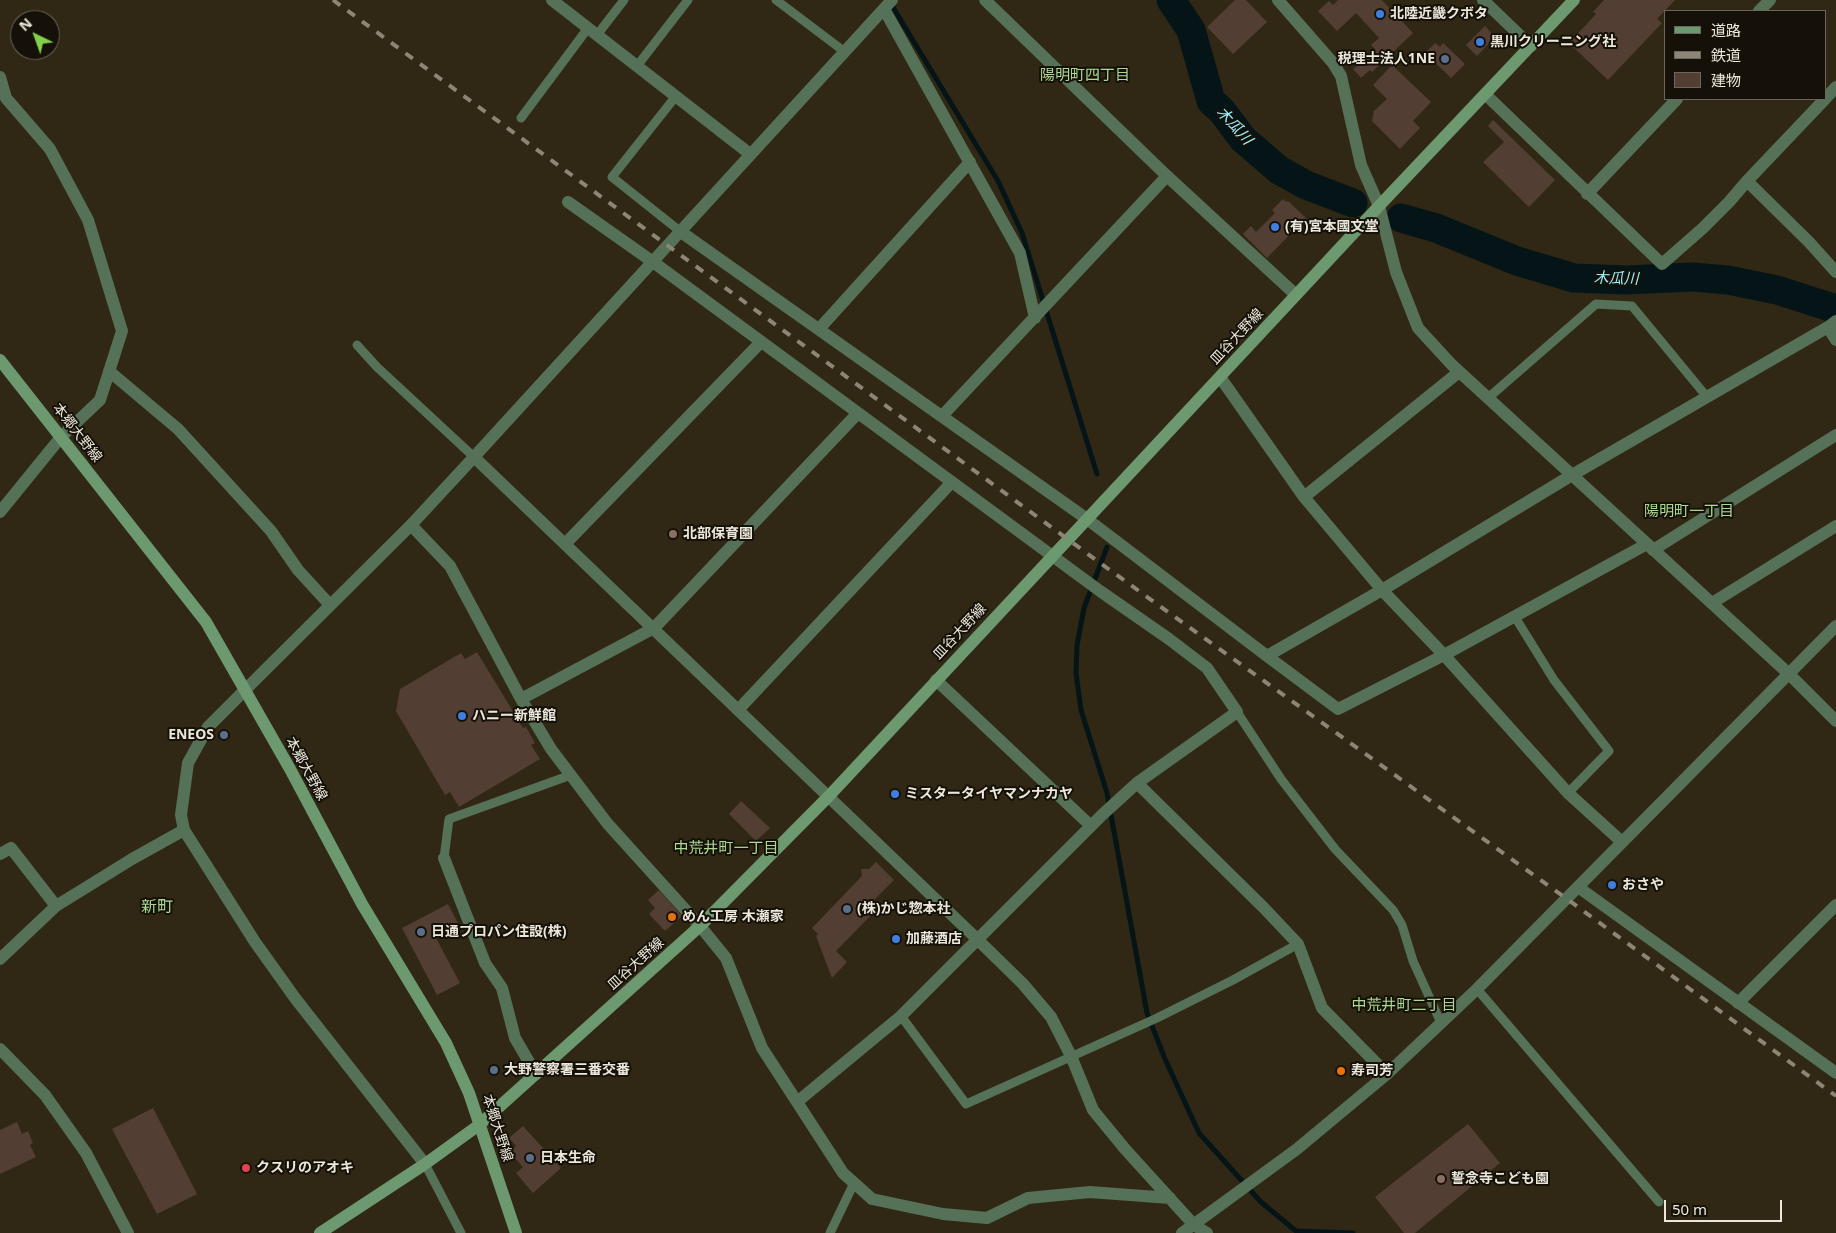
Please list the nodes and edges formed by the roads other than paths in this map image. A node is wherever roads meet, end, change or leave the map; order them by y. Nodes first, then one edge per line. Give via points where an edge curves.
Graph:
1 (552, 0) edge
2 (624, 0) edge
3 (688, 0) edge
4 (776, 0) edge
5 (985, 0) edge
6 (1278, 0) edge
7 (1483, 0) edge
8 (1574, 0) edge
9 (1770, 0) edge
10 (888, 5) edge
11 (1760, 10) edge
12 (593, 32) junction
13 (1531, 46) junction
14 (845, 52) junction
15 (637, 66) junction
16 (0, 77) edge
17 (1485, 94) junction
18 (676, 96) junction
19 (1676, 100) edge
20 (1825, 100) edge
21 (521, 118) dead end
22 (750, 154) junction
23 (970, 162) junction
24 (1167, 176) junction
25 (1747, 181) junction
26 (1587, 194) junction
27 (568, 202) dead end
28 (1379, 206) junction
29 (681, 232) junction
30 (653, 262) junction
31 (1836, 272) edge
32 (1296, 295) junction
33 (1035, 318) junction
34 (1832, 324) edge
35 (819, 329) junction
36 (1836, 340) edge
37 (761, 342) junction
38 (357, 345) dead end
39 (0, 360) edge
40 (109, 371) junction
41 (1459, 372) junction
42 (1220, 377) junction
43 (1707, 397) junction
44 (1488, 398) junction
45 (858, 412) junction
46 (942, 416) junction
47 (1836, 435) edge
48 (61, 437) junction
49 (474, 457) junction
50 (1572, 475) junction
51 (952, 482) junction
52 (1304, 497) junction
53 (0, 512) edge
54 (1086, 518) junction
55 (410, 525) junction
56 (1836, 526) edge
57 (565, 544) junction
58 (1650, 547) junction
59 (1052, 555) junction
60 (1382, 590) junction
61 (1712, 603) junction
62 (330, 605) junction
63 (1514, 617) junction
64 (1836, 626) edge
65 (654, 628) junction
66 (1444, 655) junction
67 (1267, 656) junction
68 (1789, 674) junction
69 (936, 680) junction
70 (245, 690) junction
71 (521, 699) junction
72 (738, 710) junction
73 (1237, 712) junction
74 (1836, 721) edge
75 (571, 775) junction
76 (1137, 783) junction
77 (1568, 793) junction
78 (828, 796) junction
79 (1091, 826) junction
80 (184, 830) junction
81 (1622, 842) junction
82 (0, 854) edge
83 (444, 858) joint
84 (1578, 887) junction
85 (1836, 904) edge
86 (56, 906) junction
87 (700, 926) junction
88 (977, 939) junction
89 (1298, 944) junction
90 (0, 959) edge
91 (1477, 989) junction
92 (1738, 1004) junction
93 (901, 1016) junction
94 (1441, 1023) junction
95 (0, 1049) edge
96 (1071, 1056) junction
97 (1836, 1073) edge
98 (536, 1074) junction
99 (1387, 1074) junction
100 (797, 1102) junction
101 (479, 1125) junction
102 (425, 1164) junction
103 (854, 1183) junction
104 (1170, 1198) junction
105 (1659, 1202) dead end
106 (1194, 1225) junction
107 (128, 1233) edge
108 (320, 1233) edge
109 (461, 1233) edge
110 (516, 1233) edge
111 (830, 1233) edge
112 (1182, 1233) edge
113 (1207, 1233) edge

1 - 12 street
2 - 12 lane
3 - 15 lane
4 - 14 lane
5 - 24 street
6 - 28 street via 1341,76 1361,165
7 - 13 street
8 - 13 main road, 皿谷大野線
9 - 11 street
10 - 14 street
10 - 23 street
12 - 15 street
12 - 21 lane
13 - 17 main road, 皿谷大野線
14 - 22 street
15 - 18 street
16 - 40 street via 6,98 50,149 88,220 122,330
17 - 26 street
17 - 28 main road, 皿谷大野線
18 - 22 street
18 - 29 lane via 612,177
19 - 26 street
20 - 25 street
22 - 29 street
23 - 33 street via 1020,253
23 - 35 street
24 - 32 street
24 - 33 street
25 - 26 street via 1703,228 1662,264
25 - 31 street
27 - 30 street
28 - 32 main road, 皿谷大野線
28 - 41 street via 1396,272 1418,328
29 - 30 street
29 - 35 street
30 - 37 street
30 - 49 street
32 - 42 main road, 皿谷大野線
33 - 46 street
34 - 36 street
34 - 43 street
35 - 46 street
37 - 45 street
37 - 57 street
38 - 49 lane
39 - 48 main road, 本郷大野線
40 - 48 street via 100,400
40 - 62 street via 178,429 271,531 298,570
41 - 44 street
41 - 52 street
42 - 52 street
42 - 54 main road, 皿谷大野線
43 - 44 lane via 1632,306 1596,304
43 - 50 street
44 - 50 street
45 - 51 street
45 - 65 street
46 - 54 street
47 - 58 street
48 - 53 street
48 - 70 main road, 本郷大野線 via 206,622
49 - 55 street
49 - 57 street
50 - 58 street
50 - 60 street
51 - 59 street
51 - 72 street
52 - 60 street
54 - 59 main road, 皿谷大野線
54 - 67 street
55 - 62 street
55 - 71 street via 450,566
56 - 61 street
57 - 65 street
58 - 61 street
58 - 63 street
59 - 69 main road, 皿谷大野線
59 - 73 street via 1207,668
60 - 66 street
60 - 67 street
61 - 68 street
62 - 70 street
63 - 66 street
63 - 77 lane via 1554,680 1609,751
64 - 68 street
65 - 71 street
65 - 72 street
66 - 67 street via 1338,709
66 - 77 street
68 - 74 street
68 - 81 street
69 - 78 main road, 皿谷大野線
69 - 79 street
70 - 80 street via 208,727 188,763 180,815
70 - 101 main road, 本郷大野線 via 362,904 446,1043 466,1085
71 - 75 street
72 - 78 street
73 - 76 street
73 - 94 lane via 1281,779 1335,849 1393,910
75 - 83 lane via 449,819
75 - 87 street via 607,823
76 - 79 street
76 - 89 street
77 - 81 street
78 - 87 main road, 皿谷大野線
78 - 88 street
79 - 88 street
80 - 86 street
80 - 102 street via 272,966
81 - 84 street
82 - 86 street via 11,848
83 - 98 street via 486,963 502,988 515,1038
84 - 91 street
84 - 92 street
85 - 92 street
86 - 90 street
87 - 98 main road, 皿谷大野線
87 - 100 street via 726,958 762,1048
88 - 93 street
88 - 96 street via 1051,1017
89 - 96 lane via 1157,1018
89 - 99 street via 1322,1008
91 - 94 street
91 - 105 lane
92 - 97 street
93 - 96 lane via 966,1104
93 - 100 street
94 - 99 street
95 - 107 street via 45,1095 86,1153
96 - 104 street via 1093,1110
98 - 101 main road, 皿谷大野線
99 - 106 street via 1297,1149
100 - 103 street via 842,1173
101 - 102 main road, 皿谷大野線
101 - 110 main road, 本郷大野線
102 - 108 main road, 皿谷大野線
102 - 109 lane
103 - 104 street via 872,1199 942,1214 987,1218 1028,1198 1090,1192
103 - 111 lane
104 - 106 street
106 - 112 street
106 - 113 street

